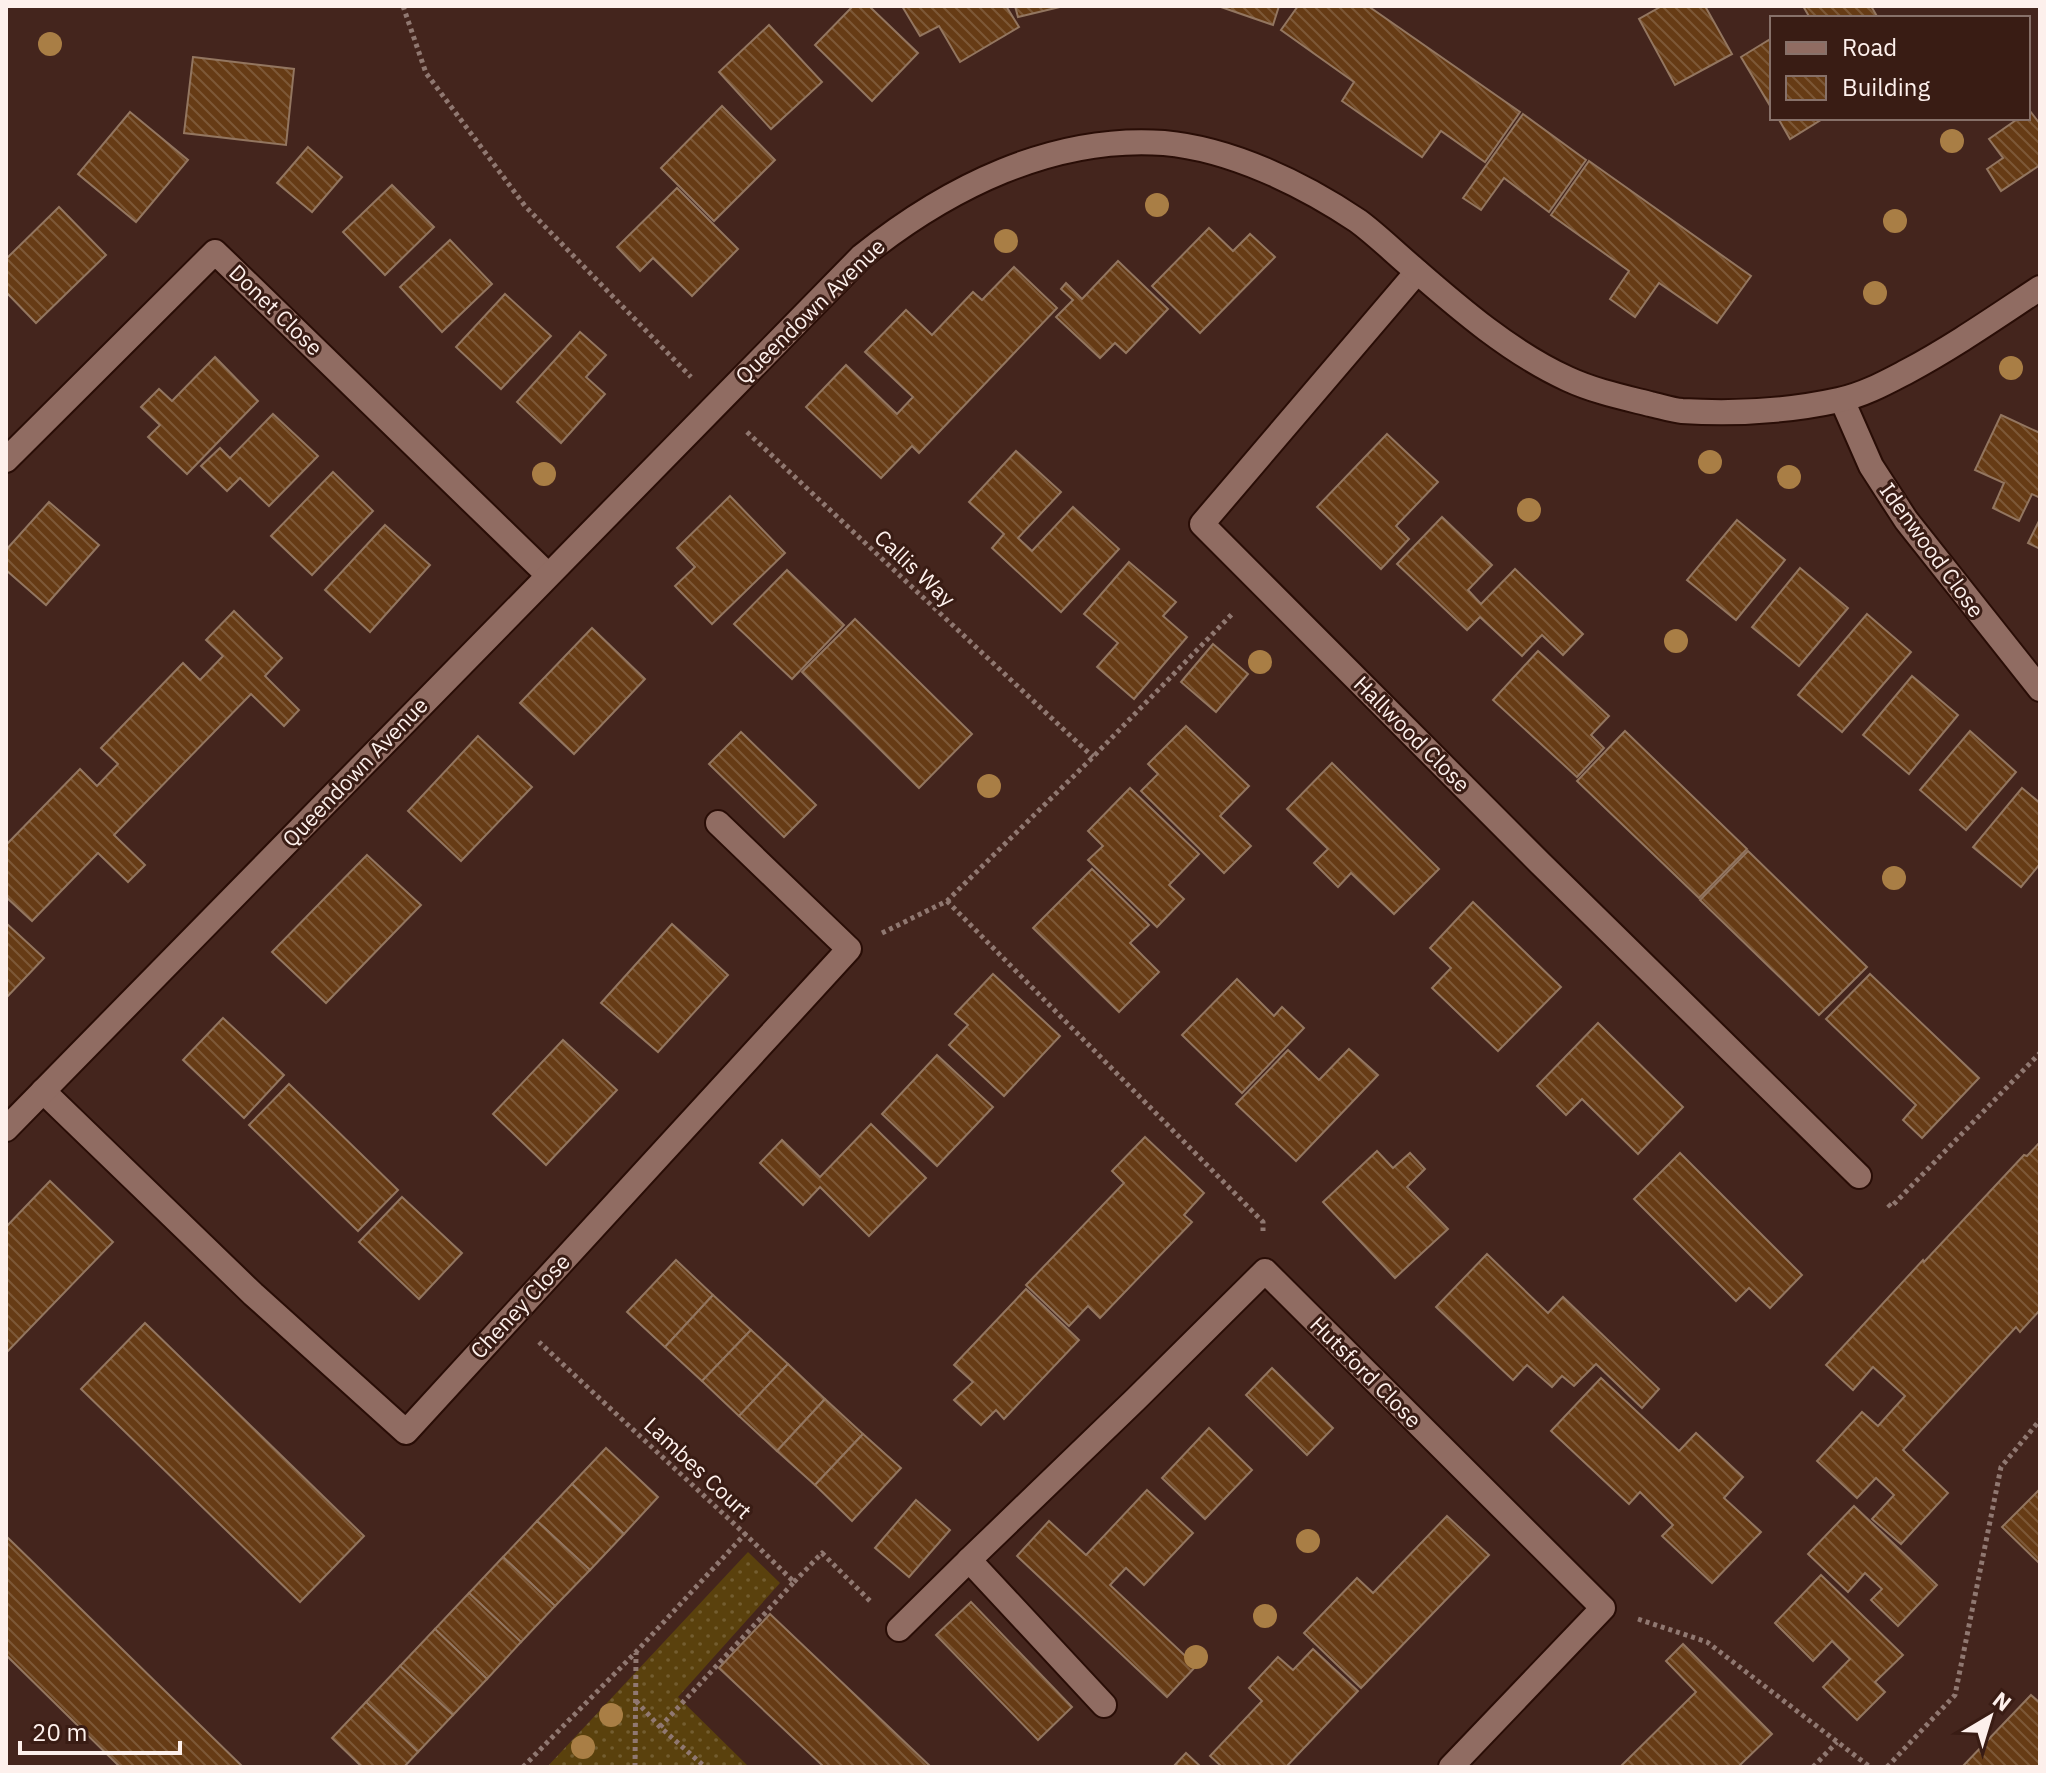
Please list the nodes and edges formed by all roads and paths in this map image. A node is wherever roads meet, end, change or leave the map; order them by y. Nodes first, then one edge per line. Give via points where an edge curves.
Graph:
1 (403, 6) edge
2 (1417, 272) junction
3 (2040, 288) edge
4 (1842, 400) junction
5 (716, 403) junction
6 (6, 460) edge
7 (548, 575) junction
8 (1262, 583) junction
9 (2040, 689) edge
10 (1093, 757) junction
11 (718, 823) dead end
12 (947, 901) junction
13 (849, 949) junction
14 (2040, 1053) edge
15 (43, 1091) junction
16 (6, 1129) edge
17 (1859, 1176) joint
18 (1265, 1271) junction
19 (511, 1316) junction
20 (2040, 1420) edge
21 (745, 1534) junction
22 (969, 1560) junction
23 (794, 1582) junction
24 (1603, 1608) junction
25 (899, 1629) joint
26 (636, 1652) junction
27 (635, 1701) junction
28 (1104, 1705) dead end
29 (660, 1727) junction
30 (1837, 1742) junction
31 (523, 1767) edge
32 (635, 1767) edge
33 (705, 1767) edge
34 (1451, 1767) edge
35 (1813, 1767) edge
36 (1870, 1767) edge
37 (1887, 1767) edge

1 - 5 path, Callis Way via 426,73 525,206
2 - 4 street, Queendown Avenue via 1527,357 1613,395 1679,411 1743,411
2 - 5 street, Queendown Avenue via 1359,223 1265,169 1165,143 1074,149 989,176 897,228 862,256
2 - 8 street, Hallwood Close via 1202,524
3 - 4 street, Queendown Avenue via 1928,360
4 - 9 street, Idenwood Close via 1871,466 1906,520
5 - 7 street, Queendown Avenue
5 - 10 path, Callis Way
6 - 7 street, Donet Close via 215,252
7 - 15 street, Queendown Avenue
8 - 10 path
8 - 17 street, Hallwood Close
10 - 12 path
11 - 13 street
12 - 13 path
12 - 18 path via 1263,1222
13 - 19 street, Cheney Close
14 - 17 path via 1891,1207
15 - 16 street, Queendown Avenue
15 - 19 street, Cheney Close via 253,1294 406,1432
18 - 22 street
18 - 24 street, Hutsford Close
19 - 21 path, Lambes Court
20 - 37 path via 2001,1467 1955,1695
21 - 23 path
21 - 26 path, Lambes Court
22 - 25 street
22 - 28 street
23 - 25 path via 822,1553
23 - 29 path
24 - 30 path via 1707,1642
24 - 34 street
26 - 27 path
26 - 31 path, Lambes Court
27 - 29 path
27 - 32 path
29 - 33 path
30 - 35 path
30 - 36 path

